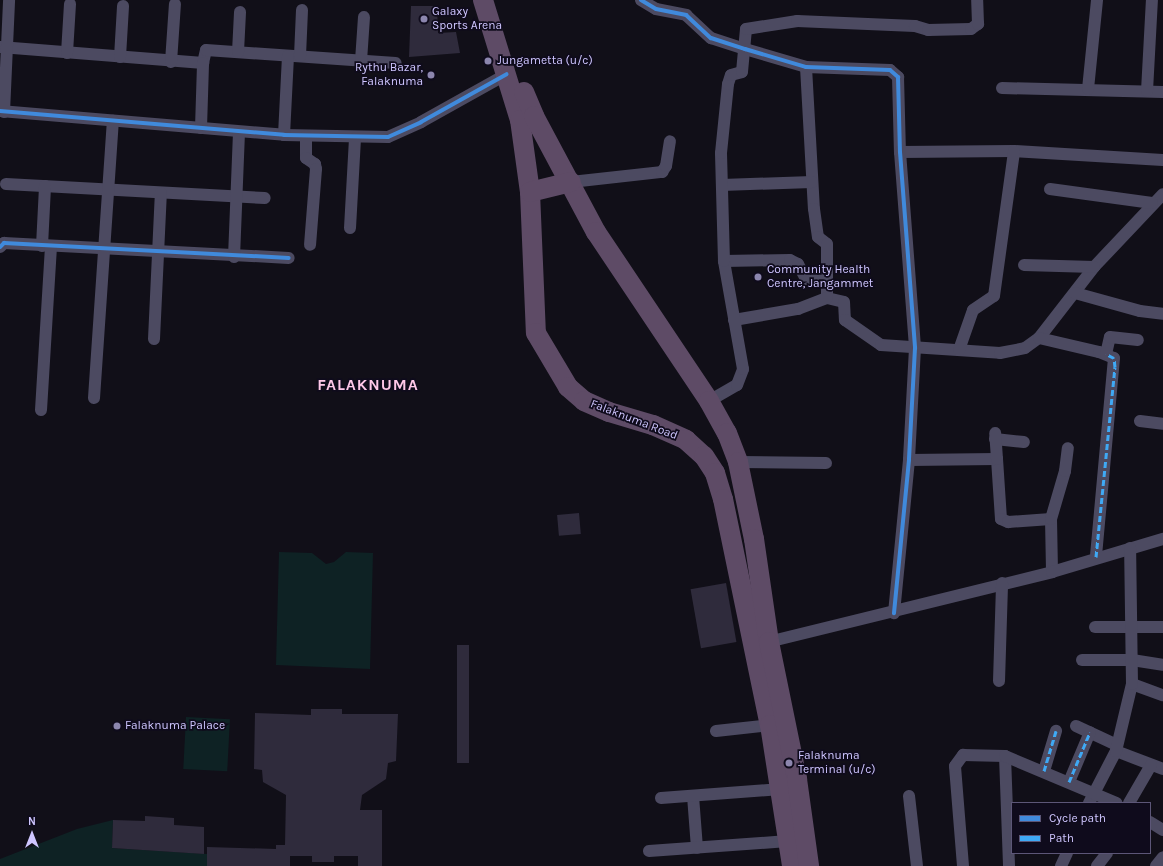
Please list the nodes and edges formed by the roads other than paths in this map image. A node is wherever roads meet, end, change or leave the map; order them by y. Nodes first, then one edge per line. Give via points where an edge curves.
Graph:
1 (9, 0) edge
2 (483, 0) edge
3 (496, 0) edge
4 (641, 0) edge
5 (977, 0) edge
6 (1097, 0) edge
7 (1152, 0) edge
8 (70, 4) dead end
9 (175, 4) dead end
10 (123, 6) dead end
11 (302, 10) dead end
12 (240, 12) dead end
13 (364, 17) dead end
14 (4, 48) edge
15 (745, 49) junction
16 (238, 52) junction
17 (67, 53) junction
18 (288, 56) junction
19 (300, 56) junction
20 (120, 57) junction
21 (361, 61) junction
22 (171, 62) junction
23 (203, 63) junction
24 (396, 63) dead end
25 (806, 66) junction
26 (507, 74) junction
27 (1002, 88) dead end
28 (1088, 89) junction
29 (1147, 91) junction
30 (1163, 92) edge
31 (2, 112) edge
32 (113, 122) junction
33 (201, 128) junction
34 (239, 132) junction
35 (284, 135) junction
36 (306, 136) junction
37 (355, 138) junction
38 (670, 141) dead end
39 (1014, 151) junction
40 (900, 152) junction
41 (1163, 160) edge
42 (571, 182) junction
43 (812, 182) junction
44 (6, 184) dead end
45 (722, 185) junction
46 (45, 186) junction
47 (1050, 189) dead end
48 (109, 190) junction
49 (530, 192) junction
50 (162, 193) junction
51 (236, 197) junction
52 (265, 198) dead end
53 (1159, 199) edge
54 (350, 228) dead end
55 (310, 245) dead end
56 (0, 247) edge
57 (47, 247) junction
58 (106, 249) junction
59 (159, 252) junction
60 (234, 257) junction
61 (289, 258) dead end
62 (724, 261) junction
63 (1024, 265) dead end
64 (1094, 267) junction
65 (826, 280) junction
66 (1075, 293) junction
67 (827, 298) junction
68 (1163, 314) edge
69 (734, 320) junction
70 (1039, 338) junction
71 (154, 339) dead end
72 (1138, 340) dead end
73 (914, 348) junction
74 (959, 350) junction
75 (1106, 354) junction
76 (94, 398) dead end
77 (709, 401) junction
78 (41, 410) dead end
79 (1140, 421) dead end
80 (1163, 424) edge
81 (1024, 442) dead end
82 (1068, 448) dead end
83 (997, 459) junction
84 (909, 460) junction
85 (738, 462) junction
86 (826, 463) dead end
87 (1051, 519) junction
88 (1163, 539) edge
89 (1130, 548) junction
90 (1096, 557) junction
91 (1052, 572) junction
92 (1002, 583) junction
93 (894, 613) junction
94 (1095, 627) dead end
95 (1131, 627) junction
96 (1163, 627) edge
97 (762, 644) junction
98 (1082, 660) dead end
99 (1132, 660) junction
100 (1163, 665) edge
101 (999, 681) dead end
102 (1132, 684) junction
103 (1163, 695) edge
104 (770, 725) junction
105 (1076, 726) dead end
106 (716, 731) dead end
107 (1056, 731) dead end
108 (1090, 732) junction
109 (1116, 748) junction
110 (1005, 756) junction
111 (1151, 765) junction
112 (1163, 769) edge
113 (1044, 771) junction
114 (1069, 782) junction
115 (781, 789) junction
116 (693, 796) junction
117 (909, 796) dead end
118 (661, 798) dead end
119 (1092, 798) edge
120 (1111, 802) edge
121 (1130, 802) edge
122 (1151, 823) edge
123 (1163, 830) edge
124 (788, 841) junction
125 (697, 848) junction
126 (649, 851) dead end
127 (1067, 854) edge
128 (1106, 854) edge
129 (1163, 857) edge
130 (792, 866) edge
131 (809, 866) edge
132 (917, 866) edge
133 (963, 866) edge
134 (1009, 866) edge
135 (1061, 866) edge
136 (1097, 866) edge
137 (1156, 866) edge

1 - 14 street
2 - 26 highway, Falaknuma Road
3 - 42 highway, Falaknuma Road via 516,69 534,116
4 - 15 street via 656,9 686,15 711,38
5 - 15 street via 978,24 971,29 928,30 915,26 797,22 746,30
6 - 28 street
7 - 29 street
8 - 17 street
9 - 22 street
10 - 20 street
11 - 19 street
12 - 16 street
13 - 21 street
14 - 17 street
14 - 31 street
15 - 25 street
15 - 45 street via 742,72 730,75 728,84 721,153
16 - 18 street
16 - 23 street via 206,50
17 - 20 street
18 - 19 street
18 - 35 street
19 - 21 street
20 - 22 street
21 - 24 street
22 - 23 street
23 - 33 street
25 - 40 street via 890,70 896,73 900,82
25 - 43 street
26 - 37 street via 421,122 388,137
26 - 49 highway, Falaknuma Road via 520,120
27 - 28 street
28 - 29 street
29 - 30 street
31 - 32 street
32 - 33 street
32 - 48 street
33 - 34 street
34 - 35 street
34 - 51 street
35 - 36 street
36 - 37 street
36 - 55 street via 306,158 315,164 316,169
37 - 54 street
38 - 42 street via 666,166 662,172
39 - 40 street
39 - 41 street
39 - 74 street via 994,296 973,310
40 - 73 street
42 - 49 highway
42 - 77 highway, Falaknuma Road via 596,232
43 - 45 street
43 - 65 street via 818,237 827,244
44 - 46 street
45 - 62 street
46 - 48 street
46 - 57 street
47 - 53 street
48 - 50 street
48 - 58 street
49 - 97 highway, Falaknuma Road via 536,333 568,387 584,401 609,412 653,424 686,440 704,456 715,473
50 - 51 street
50 - 59 street
51 - 52 street
51 - 60 street
53 - 64 street
56 - 57 street via 4,244
57 - 58 street
57 - 78 street
58 - 59 street
58 - 76 street
59 - 60 street
59 - 71 street
60 - 61 street
62 - 65 street via 790,260 798,264 806,279
62 - 69 street
63 - 64 street
64 - 66 street
65 - 67 street
66 - 68 street via 1140,311
66 - 70 street
67 - 69 street via 798,309
67 - 73 street via 844,302 846,320 881,345
69 - 77 street via 743,369 740,380 737,385
70 - 74 street via 1017,351 1000,353
70 - 75 street
72 - 75 street via 1110,337
73 - 74 street
73 - 84 street
75 - 90 street via 1114,358 1115,367
77 - 85 highway, Falaknuma Road via 727,432
79 - 80 street
81 - 83 street via 995,436
82 - 87 street via 1065,471
83 - 84 street
83 - 87 street via 1001,519 1008,522
84 - 93 street
85 - 86 street
85 - 97 highway, Falaknuma Road via 754,539
87 - 91 street
88 - 89 street
89 - 90 street
89 - 95 street
90 - 91 street
91 - 92 street
92 - 93 street
92 - 101 street
93 - 97 street
94 - 95 street
95 - 96 street
95 - 99 street
97 - 104 highway, Falaknuma Road
97 - 131 highway, Falaknuma Road via 797,779
98 - 99 street
99 - 100 street
99 - 102 street
102 - 103 street
102 - 109 street
104 - 106 street
104 - 115 highway, Falaknuma Road
105 - 108 street
107 - 113 street
108 - 109 street
108 - 114 street
109 - 111 street
109 - 119 street
110 - 113 street
110 - 133 street via 970,753 963,755 955,766
110 - 134 street
111 - 112 street
111 - 121 street
113 - 114 street
114 - 119 street
115 - 116 street
115 - 124 highway, Falaknuma Road
116 - 118 street
116 - 125 street
117 - 132 street
119 - 120 street
122 - 123 street
124 - 125 street
124 - 130 highway, Falaknuma Road
125 - 126 street
127 - 135 street
128 - 136 street
129 - 137 street

